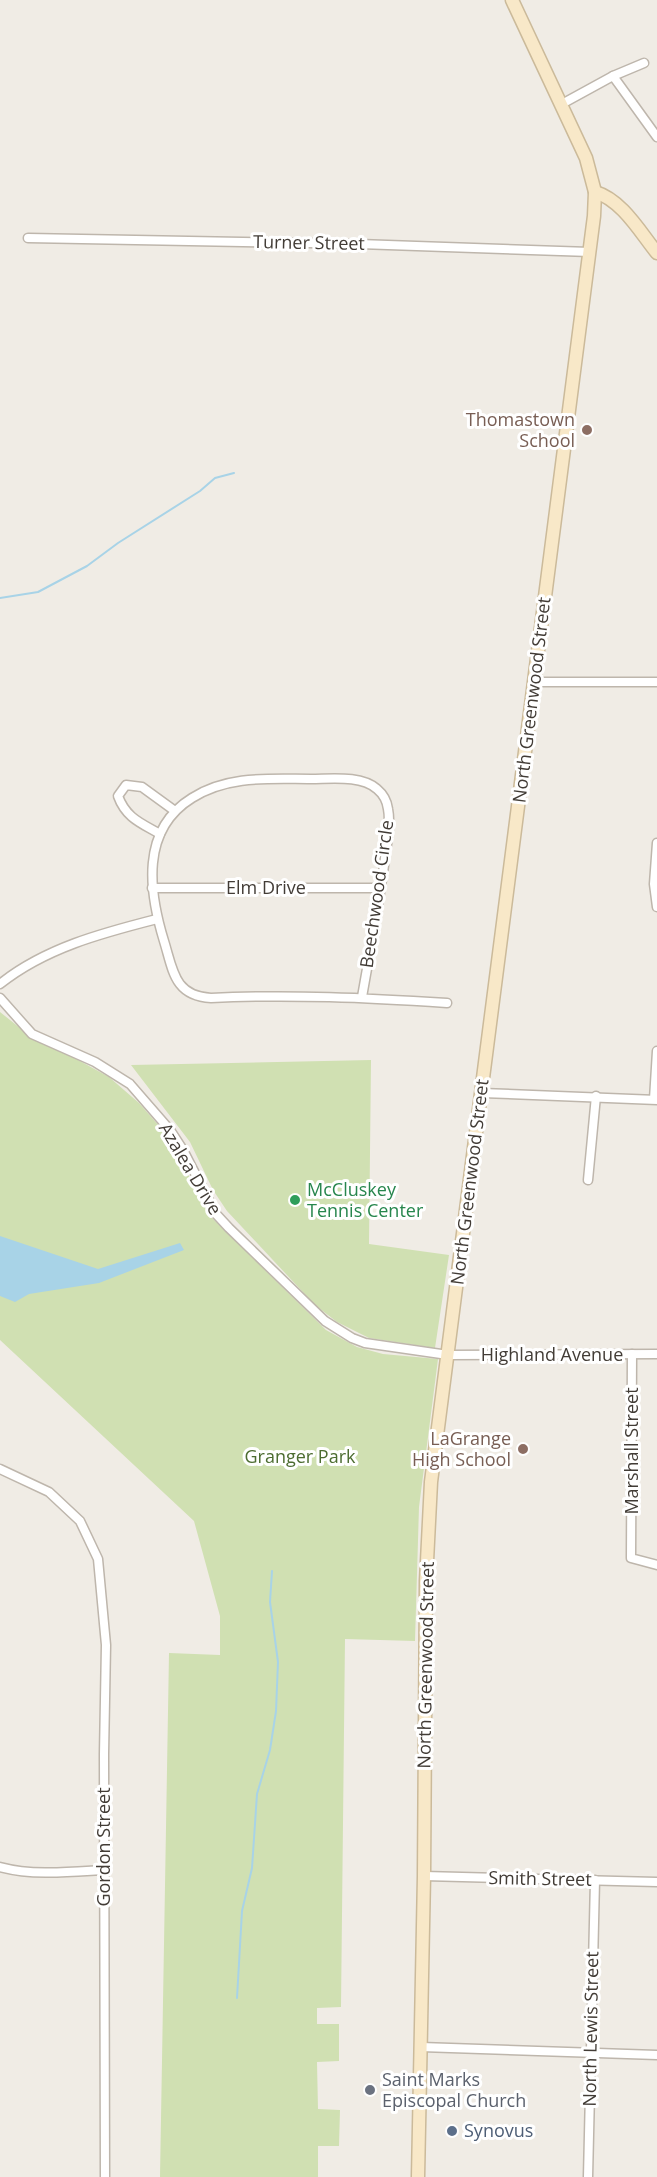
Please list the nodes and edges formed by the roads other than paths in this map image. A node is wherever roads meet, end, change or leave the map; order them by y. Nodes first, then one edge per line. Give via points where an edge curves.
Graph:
1 (512, 0) edge
2 (644, 63) dead end
3 (614, 76) junction
4 (560, 105) junction
5 (657, 137) edge
6 (595, 192) junction
7 (28, 238) dead end
8 (590, 252) junction
9 (657, 253) edge
10 (535, 682) junction
11 (657, 682) edge
12 (175, 811) junction
13 (160, 834) junction
14 (657, 843) edge
15 (152, 888) junction
16 (381, 888) junction
17 (657, 907) edge
18 (157, 919) junction
19 (0, 984) edge
20 (362, 997) junction
21 (0, 998) edge
22 (447, 1003) dead end
23 (657, 1051) edge
24 (482, 1093) junction
25 (596, 1096) junction
26 (656, 1100) edge
27 (588, 1180) dead end
28 (632, 1354) junction
29 (657, 1354) edge
30 (448, 1355) junction
31 (0, 1469) edge
32 (657, 1565) edge
33 (0, 1867) edge
34 (104, 1870) junction
35 (424, 1876) junction
36 (595, 1880) junction
37 (657, 1882) edge
38 (421, 2047) junction
39 (591, 2054) junction
40 (657, 2055) edge
41 (105, 2177) edge
42 (418, 2177) edge
43 (588, 2177) edge

1 - 4 main road, North Greenwood Street
2 - 3 street
3 - 4 street
3 - 5 street
4 - 6 main road, North Greenwood Street via 586,158
6 - 8 main road, North Greenwood Street
6 - 9 main road via 607,196 620,208
7 - 8 street, Turner Street
8 - 10 main road, North Greenwood Street
10 - 11 street
10 - 24 main road, North Greenwood Street
12 - 13 street, Beechwood Circle
12 - 13 street via 142,787 126,785 118,796 123,809 137,822
12 - 16 street, Beechwood Circle via 207,790 236,781 273,778 368,783 381,794 388,810
13 - 15 street, Beechwood Circle via 152,866
14 - 17 street
15 - 16 street, Elm Drive
15 - 18 street, Beechwood Circle
16 - 20 street, Beechwood Circle
18 - 19 street via 64,946
18 - 20 street, Beechwood Circle via 173,976 194,995
20 - 22 street, Beechwood Circle
21 - 30 street, Azalea Drive via 32,1034 95,1062 130,1084 183,1149 216,1214 325,1322 365,1343
23 - 26 street
24 - 25 street
24 - 30 main road, North Greenwood Street
25 - 26 street
25 - 27 street
28 - 29 street, Highland Avenue
28 - 30 street, Highland Avenue
28 - 32 street, Marshall Street via 631,1558
30 - 35 main road, North Greenwood Street via 431,1482 426,1581
31 - 34 street, Gordon Street via 49,1492 80,1521 98,1559 106,1645
33 - 34 street via 37,1872
34 - 41 street, Gordon Street
35 - 36 street, Smith Street
35 - 38 main road, North Greenwood Street
36 - 37 street, Smith Street
36 - 39 street, North Lewis Street
38 - 39 street
38 - 42 main road, North Greenwood Street
39 - 40 street
39 - 43 street, North Lewis Street

